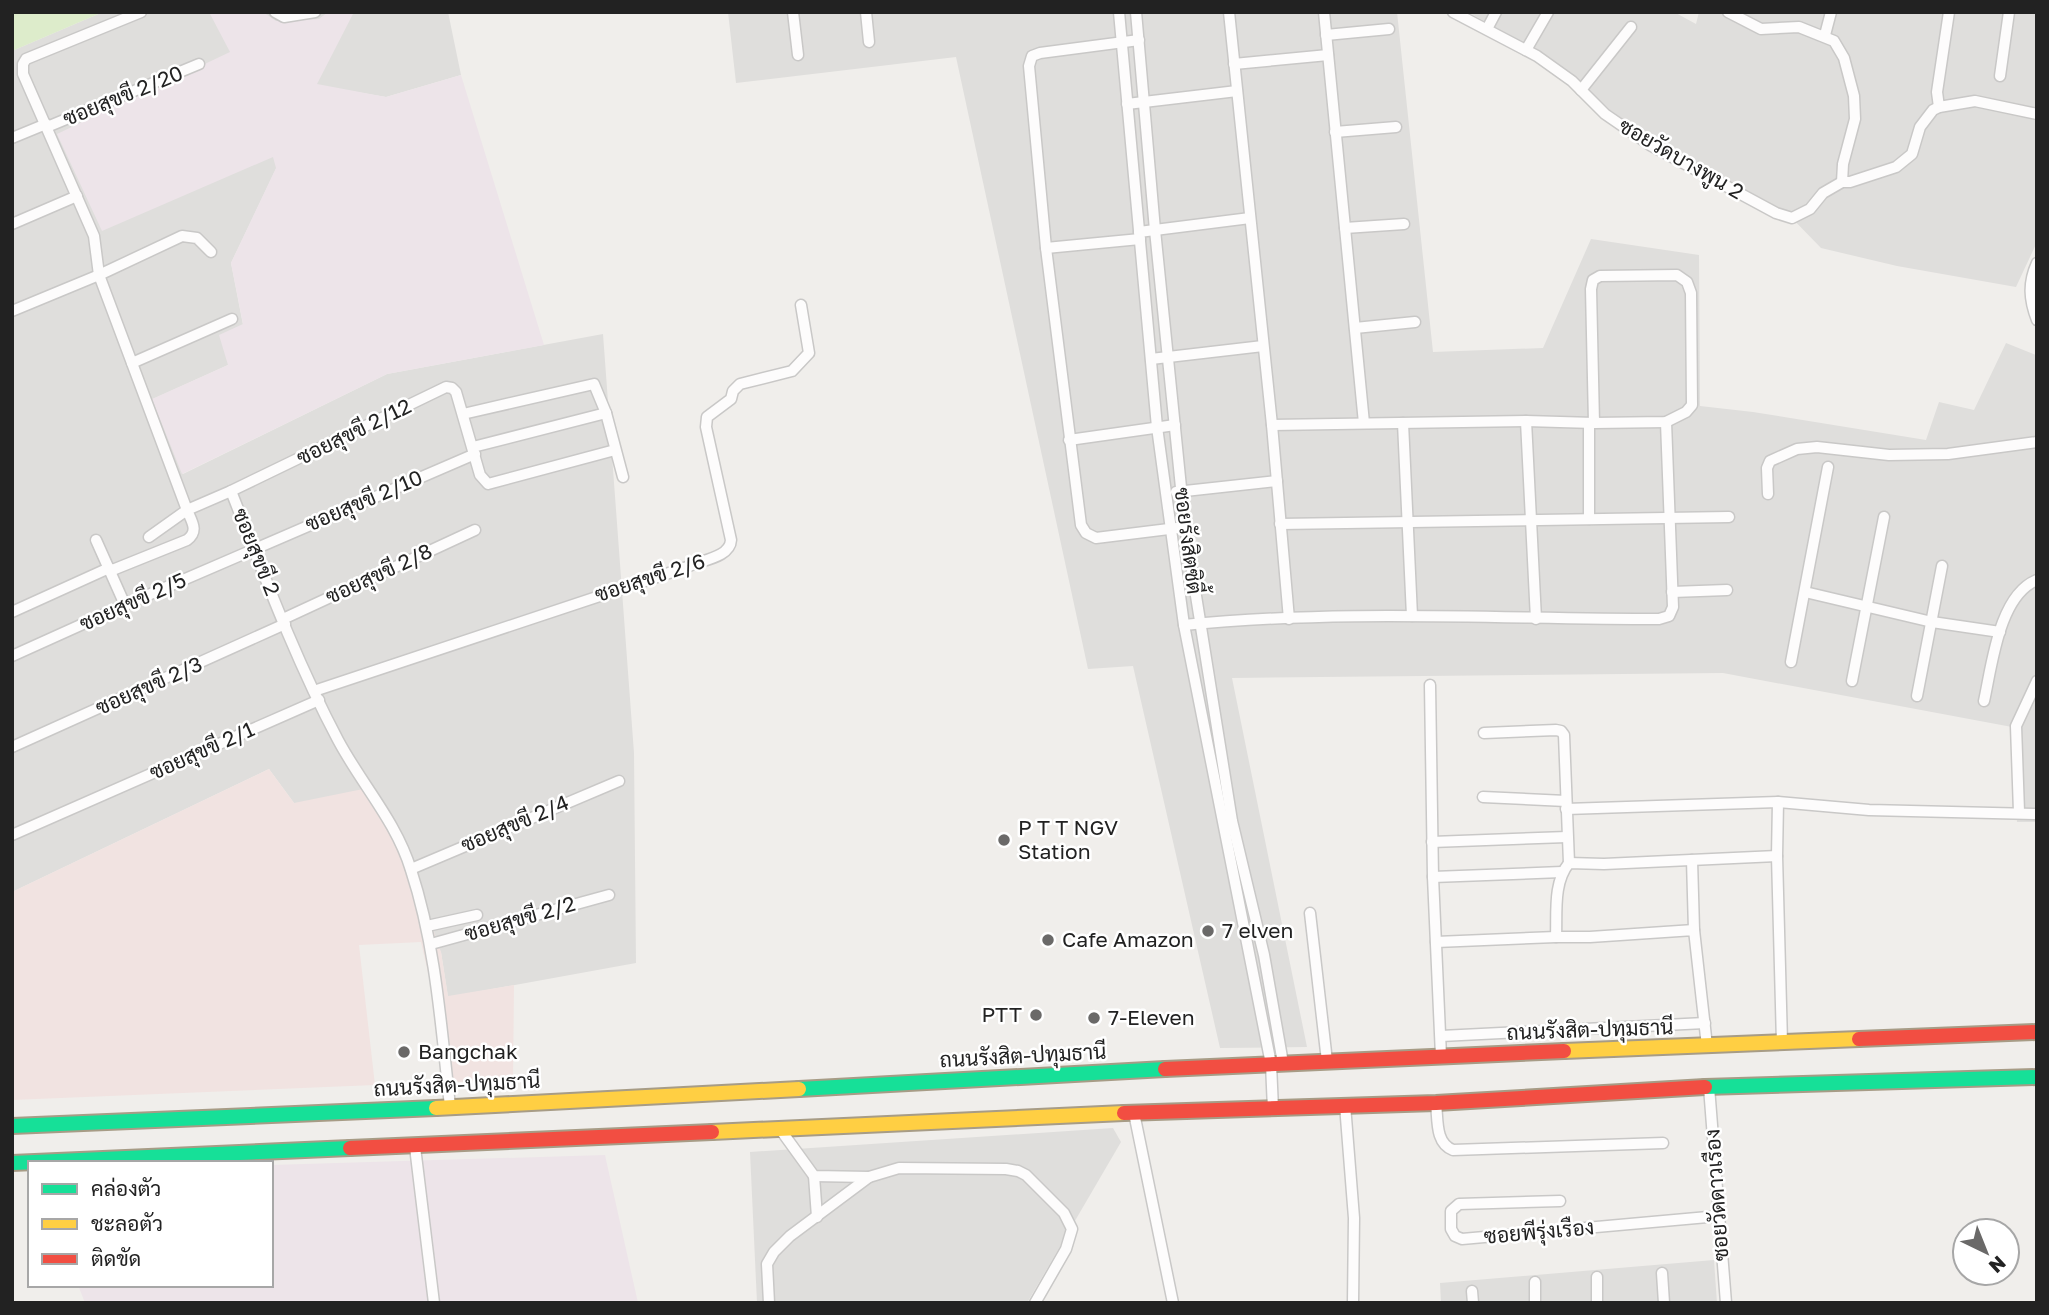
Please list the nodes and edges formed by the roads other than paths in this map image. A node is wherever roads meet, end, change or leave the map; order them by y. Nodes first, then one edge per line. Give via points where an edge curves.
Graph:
1 (141, 12) edge
2 (275, 12) edge
3 (315, 12) edge
4 (793, 12) edge
5 (866, 12) edge
6 (1119, 12) edge
7 (1136, 12) edge
8 (1228, 12) edge
9 (1324, 12) edge
10 (1453, 12) edge
11 (1496, 12) edge
12 (1548, 12) edge
13 (1729, 12) edge
14 (1831, 12) edge
15 (1950, 12) edge
16 (2009, 12) edge
17 (1631, 27) dead end
18 (1389, 29) dead end
19 (1487, 29) junction
20 (1325, 35) junction
21 (1825, 36) junction
22 (1139, 40) junction
23 (869, 42) dead end
24 (1122, 43) junction
25 (1526, 50) junction
26 (798, 55) dead end
27 (1328, 55) junction
28 (199, 64) dead end
29 (1234, 64) junction
30 (2000, 76) dead end
31 (1581, 90) junction
32 (1237, 91) junction
33 (1143, 102) junction
34 (1127, 104) junction
35 (1939, 107) junction
36 (2037, 114) edge
37 (47, 125) junction
38 (1396, 127) dead end
39 (1335, 132) junction
40 (12, 138) edge
41 (1842, 182) junction
42 (77, 195) junction
43 (1250, 218) junction
44 (12, 224) edge
45 (1404, 224) dead end
46 (1345, 228) junction
47 (1155, 230) junction
48 (1139, 235) junction
49 (1046, 248) junction
50 (211, 252) dead end
51 (2037, 263) edge
52 (99, 275) junction
53 (801, 305) dead end
54 (12, 311) edge
55 (232, 319) dead end
56 (2037, 320) edge
57 (1415, 322) dead end
58 (1355, 327) junction
59 (1264, 346) junction
60 (1169, 357) junction
61 (1151, 359) junction
62 (132, 363) junction
63 (606, 413) junction
64 (463, 414) junction
65 (1526, 421) junction
66 (1666, 422) junction
67 (1364, 423) junction
68 (1404, 423) junction
69 (1592, 423) junction
70 (1175, 425) junction
71 (1272, 425) junction
72 (1157, 427) junction
73 (1069, 440) junction
74 (2037, 442) edge
75 (474, 450) junction
76 (615, 450) junction
77 (1828, 467) dead end
78 (623, 477) dead end
79 (1277, 481) junction
80 (231, 491) junction
81 (1181, 492) junction
82 (1167, 494) junction
83 (1768, 494) dead end
84 (187, 510) junction
85 (1729, 517) dead end
86 (1884, 517) dead end
87 (1589, 519) junction
88 (1669, 519) junction
89 (1408, 520) junction
90 (1531, 520) junction
91 (1280, 524) junction
92 (1185, 527) junction
93 (1171, 529) junction
94 (475, 530) dead end
95 (149, 537) dead end
96 (96, 540) dead end
97 (254, 550) junction
98 (1942, 566) dead end
99 (109, 570) junction
100 (2037, 580) edge
101 (1727, 590) dead end
102 (1672, 592) junction
103 (1805, 592) junction
104 (125, 605) junction
105 (1867, 606) junction
106 (12, 612) edge
107 (1412, 616) junction
108 (1289, 619) junction
109 (1536, 619) junction
110 (284, 621) junction
111 (1932, 622) junction
112 (1199, 624) junction
113 (1184, 625) junction
114 (2000, 632) junction
115 (12, 656) edge
116 (1791, 662) dead end
117 (1852, 681) dead end
118 (2037, 681) edge
119 (1430, 685) dead end
120 (316, 695) junction
121 (1917, 696) dead end
122 (1984, 701) dead end
123 (1484, 733) dead end
124 (12, 747) edge
125 (619, 781) dead end
126 (1483, 797) dead end
127 (1778, 802) junction
128 (1566, 805) junction
129 (2019, 813) junction
130 (2037, 814) edge
131 (12, 835) edge
132 (1567, 837) junction
133 (1432, 842) junction
134 (1777, 856) junction
135 (1692, 860) junction
136 (1565, 867) junction
137 (411, 869) junction
138 (1433, 877) junction
139 (609, 895) dead end
140 (1310, 913) dead end
141 (477, 915) dead end
142 (427, 926) junction
143 (1694, 930) junction
144 (1556, 937) junction
145 (1436, 942) junction
146 (431, 944) junction
147 (1705, 1023) junction
148 (2037, 1032) edge
149 (1441, 1036) junction
150 (1782, 1043) junction
151 (1707, 1046) junction
152 (1441, 1056) junction
153 (1327, 1061) junction
154 (1277, 1064) junction
155 (2037, 1077) edge
156 (1709, 1087) junction
157 (1436, 1103) junction
158 (1345, 1105) junction
159 (450, 1106) junction
160 (1273, 1108) junction
161 (1134, 1113) junction
162 (12, 1126) edge
163 (780, 1129) junction
164 (1663, 1143) dead end
165 (415, 1147) junction
166 (62, 1161) edge
167 (814, 1176) junction
168 (869, 1177) junction
169 (1560, 1201) dead end
170 (1719, 1216) junction
171 (817, 1217) junction
172 (1662, 1273) dead end
173 (1597, 1277) dead end
174 (1535, 1282) dead end
175 (434, 1303) edge
176 (769, 1303) edge
177 (1035, 1303) edge
178 (1172, 1303) edge
179 (1353, 1303) edge
180 (1535, 1303) edge
181 (1597, 1303) edge
182 (1664, 1303) edge
183 (1726, 1303) edge

1 - 37 street via 26,59 23,74
2 - 3 street via 284,17
4 - 26 street
5 - 23 street
6 - 24 street, ซอยรังสิตซิตี้
7 - 22 street, ซอยรังสิตซิตี้
8 - 29 street
9 - 20 street
10 - 19 street, ซอยวัดบางพูน 2
11 - 19 street
12 - 25 street
13 - 21 street via 1760,29 1799,27
14 - 21 street
15 - 35 street via 1937,92
16 - 30 street
17 - 31 street
18 - 20 street
19 - 25 street, ซอยวัดบางพูน 2
20 - 27 street
21 - 41 street via 1834,41 1844,58 1854,96 1855,119
22 - 24 street
22 - 33 street, ซอยรังสิตซิตี้
24 - 34 street, ซอยรังสิตซิตี้
24 - 49 street via 1040,52 1028,66
25 - 31 street, ซอยวัดบางพูน 2
27 - 29 street
27 - 39 street
28 - 37 street, ซอยสุขขี 2/20
29 - 32 street
31 - 41 street, ซอยวัดบางพูน 2 via 1605,114 1650,145 1776,213 1792,218
32 - 33 street
32 - 43 street
33 - 34 street
33 - 47 street, ซอยรังสิตซิตี้
34 - 48 street, ซอยรังสิตซิตี้
35 - 36 street via 1975,101
35 - 41 street, ซอยวัดบางพูน 2 via 1920,127 1912,154 1895,167
37 - 40 street, ซอยสุขขี 2/20
37 - 42 street
38 - 39 street
39 - 46 street
42 - 44 street
42 - 52 street via 94,236
43 - 47 street
43 - 59 street
45 - 46 street
46 - 58 street
47 - 48 street
47 - 60 street, ซอยรังสิตซิตี้
48 - 49 street
48 - 61 street, ซอยรังสิตซิตี้
49 - 73 street
50 - 52 street via 197,239 182,236
51 - 56 street via 2029,301
52 - 54 street
52 - 62 street
53 - 120 street, ซอยสุขขี 2/6 via 809,353 804,360 792,371 740,384 731,399 707,417 731,546 726,552
55 - 62 street
57 - 58 street
58 - 67 street
59 - 60 street
59 - 71 street
60 - 61 street
60 - 70 street, ซอยรังสิตซิตี้
61 - 72 street, ซอยรังสิตซิตี้
62 - 84 street
63 - 64 street via 597,387 589,384
63 - 75 street, ซอยสุขขี 2/10
63 - 76 street
64 - 75 street
64 - 80 street, ซอยสุขขี 2/12 via 456,392 446,387
65 - 68 street
65 - 69 street
65 - 90 street
66 - 69 street
66 - 69 street via 1692,405 1691,293 1687,282 1677,275 1600,276 1593,280
66 - 88 street
67 - 68 street
67 - 71 street
68 - 89 street
69 - 87 street
70 - 72 street
70 - 81 street, ซอยรังสิตซิตี้
71 - 79 street
72 - 73 street
72 - 82 street, ซอยรังสิตซิตี้
73 - 93 street via 1086,533 1096,538
74 - 83 street via 1948,454 1797,449 1770,461
75 - 76 street via 480,475 488,484
75 - 97 street, ซอยสุขขี 2/10
76 - 78 street
77 - 103 street
79 - 81 street
79 - 91 street
80 - 84 street, ซอยสุขขี 2
80 - 97 street, ซอยสุขขี 2
81 - 82 street
81 - 92 street, ซอยรังสิตซิตี้
82 - 93 street, ซอยรังสิตซิตี้
84 - 95 street, ซอยสุขขี 2
84 - 99 street via 195,529 187,540
85 - 88 street
86 - 105 street
87 - 88 street
87 - 90 street
88 - 102 street
89 - 90 street
89 - 91 street
89 - 107 street
90 - 109 street
91 - 108 street
92 - 93 street
92 - 112 street, ซอยรังสิตซิตี้
93 - 113 street, ซอยรังสิตซิตี้
94 - 110 street, ซอยสุขขี 2/8
96 - 99 street
97 - 104 street, ซอยสุขขี 2/5
97 - 110 street, ซอยสุขขี 2
98 - 111 street
99 - 104 street
99 - 106 street
100 - 114 street via 2015,597
101 - 102 street
102 - 109 street via 1669,616 1659,619
103 - 105 street
103 - 116 street
104 - 115 street, ซอยสุขขี 2/5
105 - 111 street
105 - 117 street
107 - 108 street
107 - 109 street
108 - 112 street
110 - 120 street, ซอยสุขขี 2
110 - 124 street, ซอยสุขขี 2/3
111 - 114 street
111 - 121 street
112 - 113 street
112 - 154 street, ซอยรังสิตซิตี้ via 1232,821 1264,955
113 - 154 street, ซอยรังสิตซิตี้ via 1226,843
114 - 122 street
118 - 129 street via 2017,726
119 - 133 street
120 - 131 street, ซอยสุขขี 2/1
120 - 137 street, ซอยสุขขี 2 via 339,742 389,820
123 - 128 street via 1561,731
125 - 137 street, ซอยสุขขี 2/4
126 - 128 street
127 - 128 street
127 - 129 street via 1869,810
127 - 134 street
128 - 132 street
129 - 130 street
132 - 133 street
132 - 136 street
133 - 138 street
134 - 135 street
134 - 150 street
135 - 136 street
135 - 143 street
136 - 138 street
136 - 144 street via 1559,883
137 - 142 street, ซอยสุขขี 2
138 - 145 street
139 - 146 street, ซอยสุขขี 2/2
140 - 153 street
141 - 142 street
142 - 146 street, ซอยสุขขี 2
143 - 144 street
143 - 147 street
144 - 145 street
145 - 149 street
146 - 159 street, ซอยสุขขี 2
147 - 149 street
147 - 151 street
148 - 150 main road, ถนนรังสิต-ปทุมธานี
149 - 152 street
150 - 151 main road, ถนนรังสิต-ปทุมธานี
151 - 152 main road, ถนนรังสิต-ปทุมธานี
152 - 153 main road, ถนนรังสิต-ปทุมธานี
153 - 154 main road, ถนนรังสิต-ปทุมธานี
154 - 159 main road, ถนนรังสิต-ปทุมธานี
154 - 160 street
155 - 156 main road
156 - 157 main road
156 - 170 street, ซอยวัดดาวเรือง
157 - 158 main road
157 - 164 street via 1440,1141 1453,1150
158 - 160 main road
158 - 179 street via 1354,1218
159 - 162 main road, ถนนรังสิต-ปทุมธานี
160 - 161 main road
161 - 163 main road
161 - 178 street
163 - 165 main road
163 - 167 street
165 - 166 main road
165 - 175 street
167 - 168 street
167 - 171 street
168 - 171 street
168 - 177 street via 899,1168 1006,1168 1026,1175 1064,1213 1072,1229 1066,1249
169 - 170 street, ซอยพีรุ่งเรือง via 1459,1204 1451,1211 1451,1229 1462,1239
170 - 183 street, ซอยวัดดาวเรือง
171 - 176 street via 769,1258
172 - 182 street
173 - 181 street
174 - 180 street

